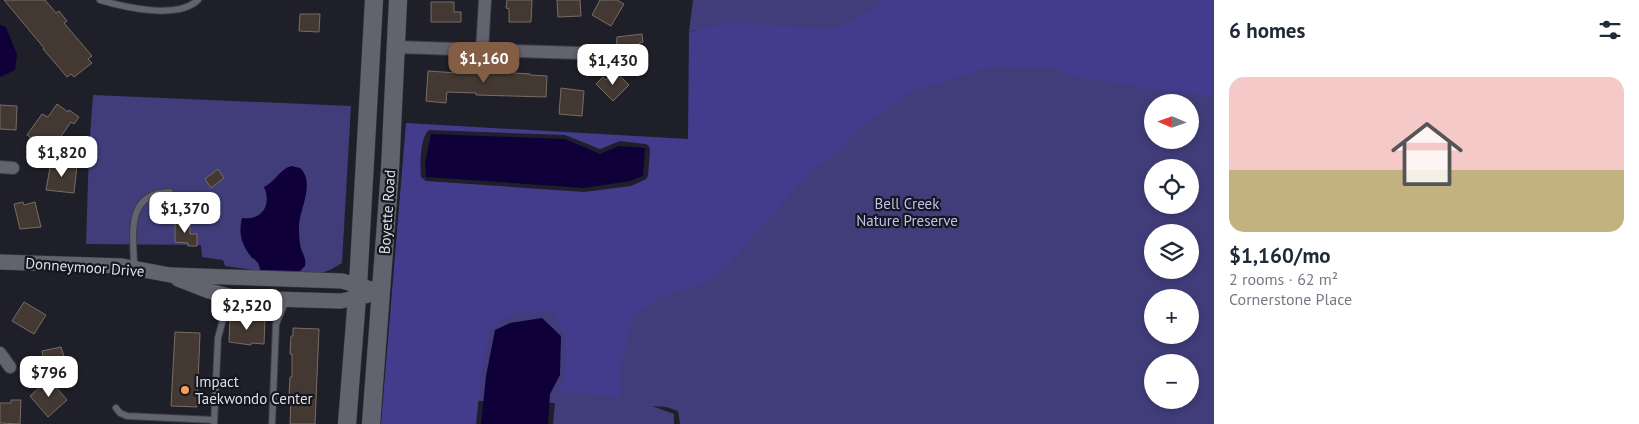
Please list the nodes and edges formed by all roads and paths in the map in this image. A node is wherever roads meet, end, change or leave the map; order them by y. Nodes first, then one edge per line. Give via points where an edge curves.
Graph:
1 (100, 0) edge
2 (198, 0) edge
3 (374, 0) edge
4 (398, 0) edge
5 (485, 0) edge
6 (396, 47) junction
7 (482, 51) junction
8 (580, 53) dead end
9 (170, 192) dead end
10 (0, 262) edge
11 (134, 268) junction
12 (170, 275) junction
13 (357, 292) junction
14 (382, 292) junction
15 (229, 296) junction
16 (286, 300) junction
17 (0, 353) edge
18 (10, 367) dead end
19 (116, 408) dead end
20 (214, 422) edge
21 (272, 424) edge
22 (347, 424) edge
23 (371, 424) edge

1 - 2 lane via 161,11 190,6
3 - 13 main road, Boyette Road
4 - 6 main road, Boyette Road
5 - 7 street
6 - 7 street
6 - 14 main road, Boyette Road
7 - 8 street
9 - 11 lane via 150,196 135,214
10 - 11 street, Donneymoor Drive
11 - 12 street, Donneymoor Drive
12 - 13 street, Donneymoor Drive via 342,281
12 - 15 street, Donneymoor Drive
13 - 14 street, Donneymoor Drive
13 - 16 street, Donneymoor Drive via 341,301
13 - 22 main road, Boyette Road
14 - 23 main road, Boyette Road
15 - 16 street, Donneymoor Drive
15 - 20 lane via 218,338
16 - 21 lane via 276,324
17 - 18 street
19 - 20 lane via 127,416

